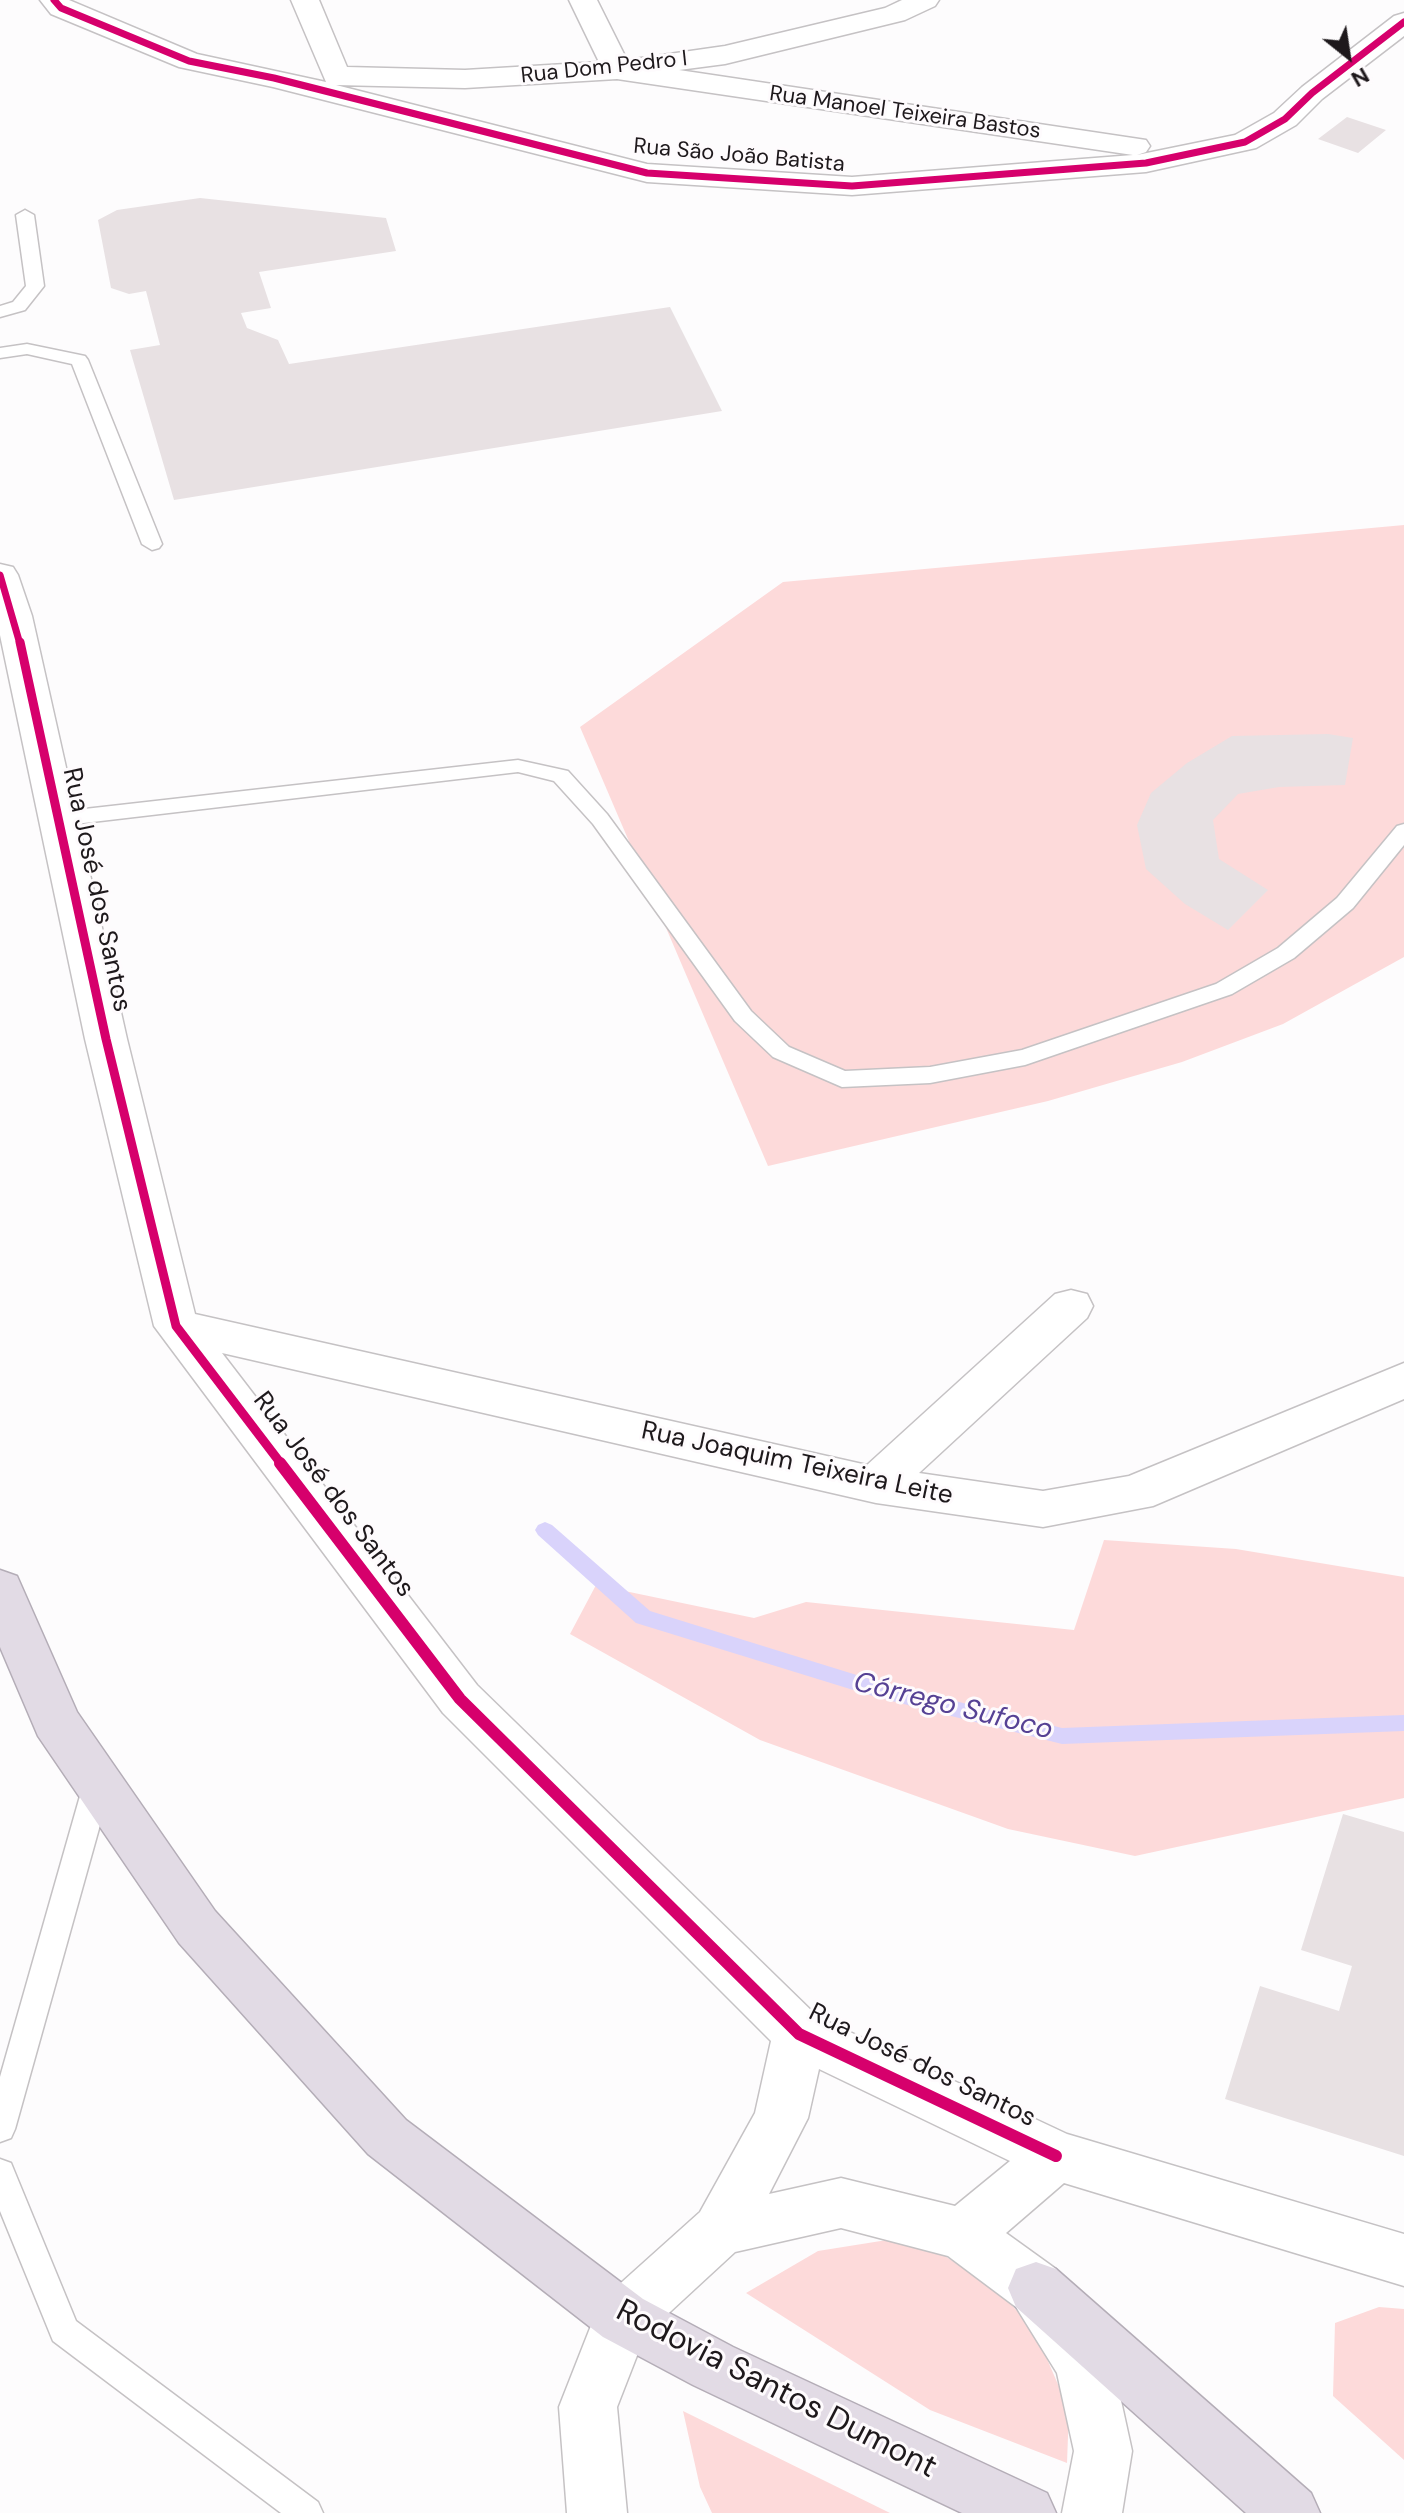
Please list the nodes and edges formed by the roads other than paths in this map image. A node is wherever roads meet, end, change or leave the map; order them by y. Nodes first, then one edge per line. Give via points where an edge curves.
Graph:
1 (54, 0) edge
2 (305, 0) edge
3 (583, 0) edge
4 (925, 0) edge
5 (891, 7) edge
6 (1404, 22) edge
7 (617, 70) junction
8 (336, 76) junction
9 (274, 78) junction
10 (1192, 155) junction
11 (25, 215) dead end
12 (0, 312) edge
13 (0, 353) edge
14 (152, 544) dead end
15 (0, 575) edge
16 (58, 819) junction
17 (1404, 831) edge
18 (1071, 1306) dead end
19 (176, 1326) junction
20 (1404, 1380) edge
21 (876, 1485) junction
22 (0, 1589) edge
23 (98, 1782) junction
24 (799, 2034) junction
25 (0, 2129) edge
26 (1056, 2156) junction
27 (0, 2173) edge
28 (720, 2230) junction
29 (963, 2234) junction
30 (1404, 2260) edge
31 (1036, 2288) junction
32 (623, 2318) junction
33 (307, 2513) edge
34 (597, 2513) edge
35 (1026, 2513) edge
36 (1092, 2513) edge
37 (1290, 2513) edge

1 - 9 street, Rua São João Batista via 61,8 189,61
2 - 8 street
3 - 7 street
4 - 5 street, Rua Dom Pedro I
5 - 7 street, Rua Dom Pedro I via 725,55
6 - 10 street, Rua São João Batista via 1285,119 1245,142
7 - 8 street, Rua Dom Pedro I via 465,79
7 - 10 street, Rua Manoel Teixeira Bastos
8 - 9 street, Rua Dom Pedro I
9 - 10 street, Rua São João Batista via 647,173 852,186
11 - 12 lane via 35,286 19,306
13 - 14 lane via 27,349 79,360
15 - 16 street, Rua José dos Santos via 14,616
16 - 17 lane via 518,766 561,776 600,819 743,1016 781,1052 842,1079 930,1075 1025,1057 1224,989 1286,953 1345,903
16 - 19 street, Rua José dos Santos
18 - 21 street
19 - 21 street, Rua Joaquim Teixeira Leite
19 - 24 street, Rua José dos Santos via 460,1699
20 - 21 street, Rua Joaquim Teixeira Leite via 1136,1493 1043,1509
22 - 23 highway, Rodovia Santos Dumont via 56,1722
23 - 25 lane
23 - 32 highway, Rodovia Santos Dumont via 197,1927 387,2137
24 - 26 street, Rua José dos Santos
24 - 28 street via 781,2118
26 - 29 street
26 - 30 street, Rua José dos Santos
27 - 33 lane via 64,2331
28 - 29 street via 841,2203
28 - 32 street
29 - 31 street
31 - 36 street via 1084,2364 1103,2451
31 - 37 highway
32 - 34 street via 588,2407
32 - 35 highway, Rodovia Santos Dumont via 713,2366

